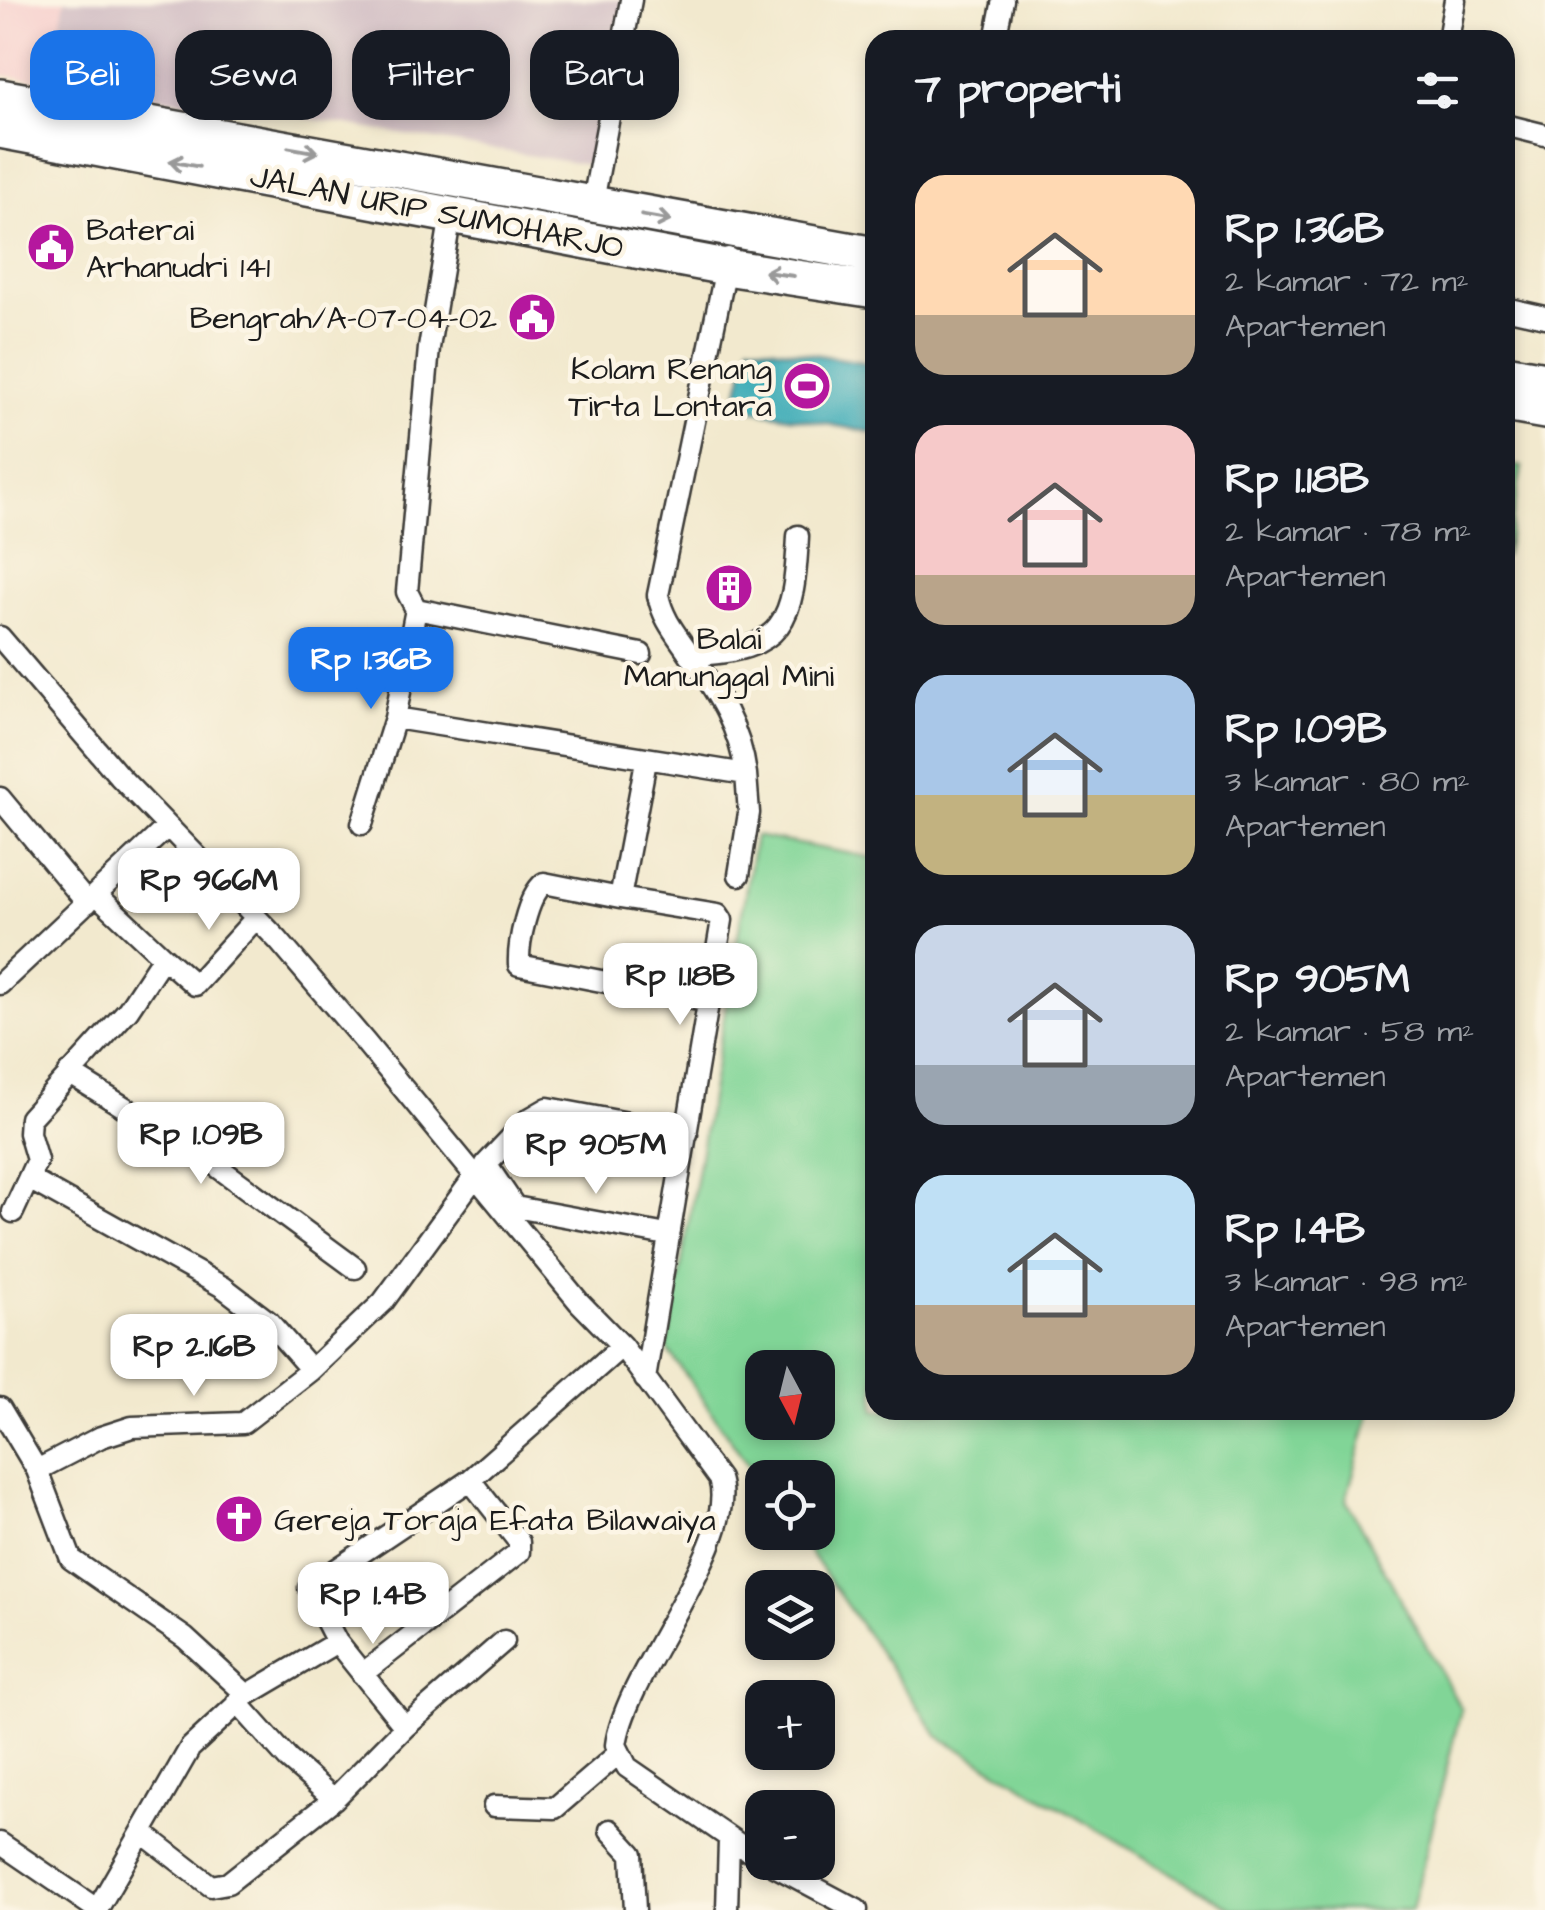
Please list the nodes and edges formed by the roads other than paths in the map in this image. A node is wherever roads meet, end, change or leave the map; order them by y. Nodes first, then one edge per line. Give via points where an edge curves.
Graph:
1 (632, 0) edge
2 (1003, 0) edge
3 (1455, 0) edge
4 (997, 30) edge
5 (1450, 30) edge
6 (0, 97) edge
7 (1515, 128) edge
8 (0, 130) edge
9 (114, 135) junction
10 (1545, 135) edge
11 (454, 196) junction
12 (592, 207) junction
13 (733, 231) junction
14 (865, 254) edge
15 (726, 267) junction
16 (865, 288) edge
17 (1515, 310) edge
18 (1545, 318) edge
19 (1515, 374) edge
20 (1545, 380) edge
21 (1515, 406) edge
22 (1545, 411) edge
23 (798, 536) dead end
24 (416, 609) junction
25 (0, 637) edge
26 (640, 654) dead end
27 (691, 655) junction
28 (396, 718) junction
29 (646, 761) junction
30 (746, 774) junction
31 (0, 798) edge
32 (362, 824) dead end
33 (166, 828) junction
34 (739, 875) dead end
35 (620, 898) junction
36 (92, 899) junction
37 (256, 918) junction
38 (163, 957) junction
39 (0, 984) edge
40 (710, 1002) junction
41 (69, 1073) junction
42 (687, 1134) junction
43 (476, 1175) junction
44 (32, 1180) junction
45 (12, 1212) dead end
46 (668, 1235) junction
47 (355, 1268) dead end
48 (622, 1346) junction
49 (312, 1370) junction
50 (645, 1379) junction
51 (0, 1408) edge
52 (37, 1470) junction
53 (470, 1480) junction
54 (504, 1641) dead end
55 (337, 1642) junction
56 (362, 1674) junction
57 (242, 1699) junction
58 (404, 1726) junction
59 (619, 1753) junction
60 (334, 1799) junction
61 (494, 1806) dead end
62 (610, 1830) dead end
63 (144, 1834) junction
64 (729, 1840) junction
65 (0, 1844) edge
66 (745, 1849) edge
67 (800, 1880) edge
68 (97, 1910) edge
69 (635, 1910) edge
70 (726, 1910) edge
71 (855, 1910) edge

1 - 12 street
2 - 4 street
3 - 5 street
6 - 9 highway, JALAN URIP SUMOHARJO
7 - 10 street
8 - 9 highway, JALAN URIP SUMOHARJO
9 - 11 highway, JALAN URIP SUMOHARJO
11 - 12 highway, JALAN URIP SUMOHARJO
11 - 15 highway, JALAN URIP SUMOHARJO
11 - 24 street via 429,348 408,554 406,592
12 -> 13 highway, JALAN URIP SUMOHARJO
13 - 14 highway, JALAN URIP SUMOHARJO
13 - 15 street
16 -> 15 highway, JALAN URIP SUMOHARJO
15 - 27 street via 658,595
17 - 18 street
19 - 20 highway
21 - 22 highway
23 - 27 street via 794,600 778,628 747,647
24 - 26 street
24 - 28 street
25 - 33 street
27 - 30 street via 729,712
28 - 29 street
28 - 32 street
29 - 30 street
29 - 35 street
30 - 34 street via 749,813
31 - 36 street
33 - 36 street
33 - 37 street
35 - 40 street via 718,914
35 - 40 street via 544,882 527,919 519,964
36 - 38 street
36 - 39 street
37 - 38 street via 195,985
37 - 43 street
38 - 41 street via 128,1010
40 - 42 street
41 - 44 street via 30,1118 37,1160
41 - 47 street via 200,1154
42 - 46 street
42 - 46 street via 548,1108 486,1164 515,1207
43 - 48 street
43 - 49 street via 383,1302
44 - 45 street
44 - 49 street via 223,1286 269,1322
46 - 50 street
48 - 50 street
48 - 53 street
49 - 52 street via 244,1423 132,1427
50 - 59 street via 710,1466 723,1497 690,1590 632,1691 617,1734
51 - 52 street
52 - 57 street via 70,1560 163,1622
53 - 55 street via 309,1588
53 - 56 street via 520,1542 518,1552
54 - 58 street
55 - 56 street
55 - 57 street
56 - 58 street
57 - 60 street via 288,1758
57 - 63 street via 190,1748
58 - 60 street
59 - 61 street via 555,1808
59 - 64 street via 627,1767
60 - 63 street via 276,1849 216,1887
62 - 69 street via 632,1854
63 - 68 street
64 - 66 street
64 - 70 street
65 - 68 street
67 - 71 street

